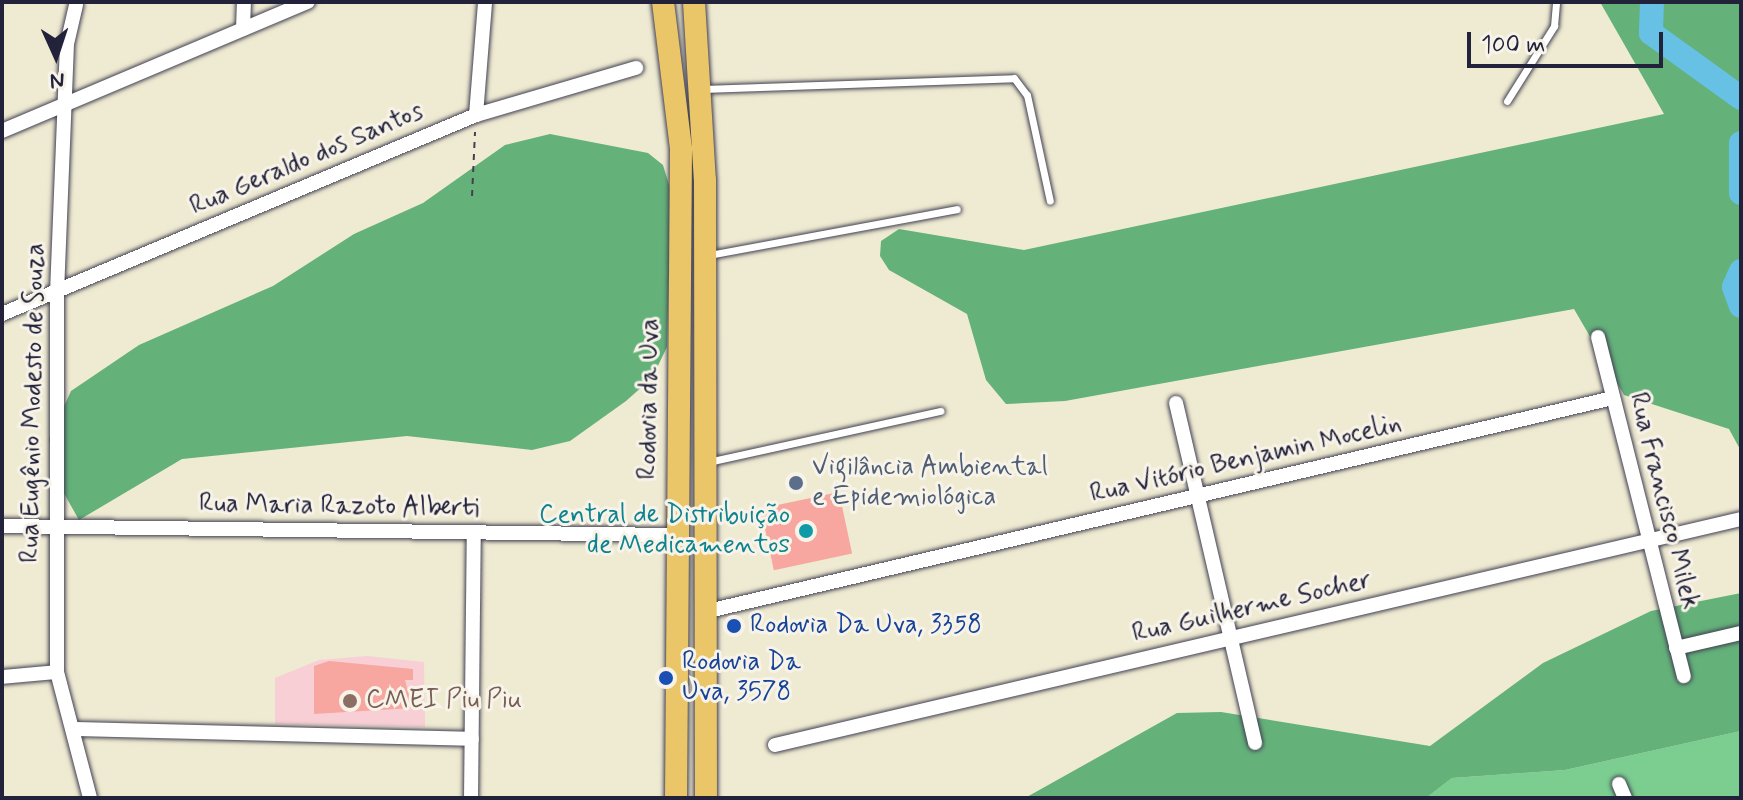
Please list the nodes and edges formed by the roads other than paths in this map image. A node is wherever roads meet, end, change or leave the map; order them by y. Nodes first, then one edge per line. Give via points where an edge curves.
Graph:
1 (244, 2) edge
2 (308, 2) edge
3 (485, 2) edge
4 (663, 2) edge
5 (694, 2) edge
6 (1556, 2) edge
7 (76, 5) dead end
8 (243, 29) junction
9 (636, 68) dead end
10 (701, 90) junction
11 (1507, 101) dead end
12 (64, 105) junction
13 (476, 115) junction
14 (2, 131) edge
15 (1050, 201) dead end
16 (957, 209) dead end
17 (703, 256) junction
18 (57, 291) junction
19 (2, 314) edge
20 (1598, 337) dead end
21 (1613, 398) junction
22 (1176, 403) dead end
23 (940, 411) dead end
24 (706, 462) junction
25 (1198, 496) junction
26 (1741, 519) edge
27 (2, 526) edge
28 (56, 527) junction
29 (474, 533) junction
30 (675, 535) junction
31 (1646, 541) junction
32 (704, 612) junction
33 (1741, 633) edge
34 (1231, 638) junction
35 (1676, 648) junction
36 (57, 672) junction
37 (1684, 676) dead end
38 (2, 677) edge
39 (73, 729) junction
40 (472, 739) junction
41 (1255, 743) dead end
42 (775, 745) dead end
43 (90, 798) edge
44 (471, 798) edge
45 (676, 798) edge
46 (706, 798) edge

1 - 8 street
2 - 8 street
3 - 13 street
4 - 30 main road, Rodovia da Uva via 681,149
5 - 10 main road, Rodovia da Uva
6 - 11 lane via 1554,26
7 - 12 street, Rua Eugênio Modesto de Souza
8 - 12 street
9 - 13 street, Rua Geraldo dos Santos
10 - 15 lane via 1014,78 1027,95
10 - 17 main road, Rodovia da Uva
12 - 14 street
12 - 18 street, Rua Eugênio Modesto de Souza
13 - 18 street, Rua Geraldo dos Santos
16 - 17 lane
17 - 24 main road, Rodovia da Uva
18 - 19 street, Rua Geraldo dos Santos
18 - 28 street, Rua Eugênio Modesto de Souza
20 - 21 street, Rua Francisco Milek
21 - 25 street, Rua Vitório Benjamin Mocelin
21 - 31 street, Rua Francisco Milek
22 - 25 street
23 - 24 lane
24 - 32 main road, Rodovia da Uva
25 - 32 street, Rua Vitório Benjamin Mocelin
25 - 34 street
26 - 31 street, Rua Guilherme Socher
27 - 28 street, Rua Maria Razoto Alberti
28 - 29 street, Rua Maria Razoto Alberti
28 - 36 street, Rua Eugênio Modesto de Souza
29 - 30 street, Rua Maria Razoto Alberti
29 - 40 street
30 - 45 main road, Rodovia da Uva
31 - 34 street, Rua Guilherme Socher
31 - 35 street, Rua Francisco Milek
32 - 46 main road, Rodovia da Uva
33 - 35 street
34 - 41 street
34 - 42 street, Rua Guilherme Socher
35 - 37 street, Rua Francisco Milek
36 - 38 street
36 - 39 street, Rua Eugênio Modesto de Souza
39 - 40 street
39 - 43 street, Rua Eugênio Modesto de Souza
40 - 44 street

